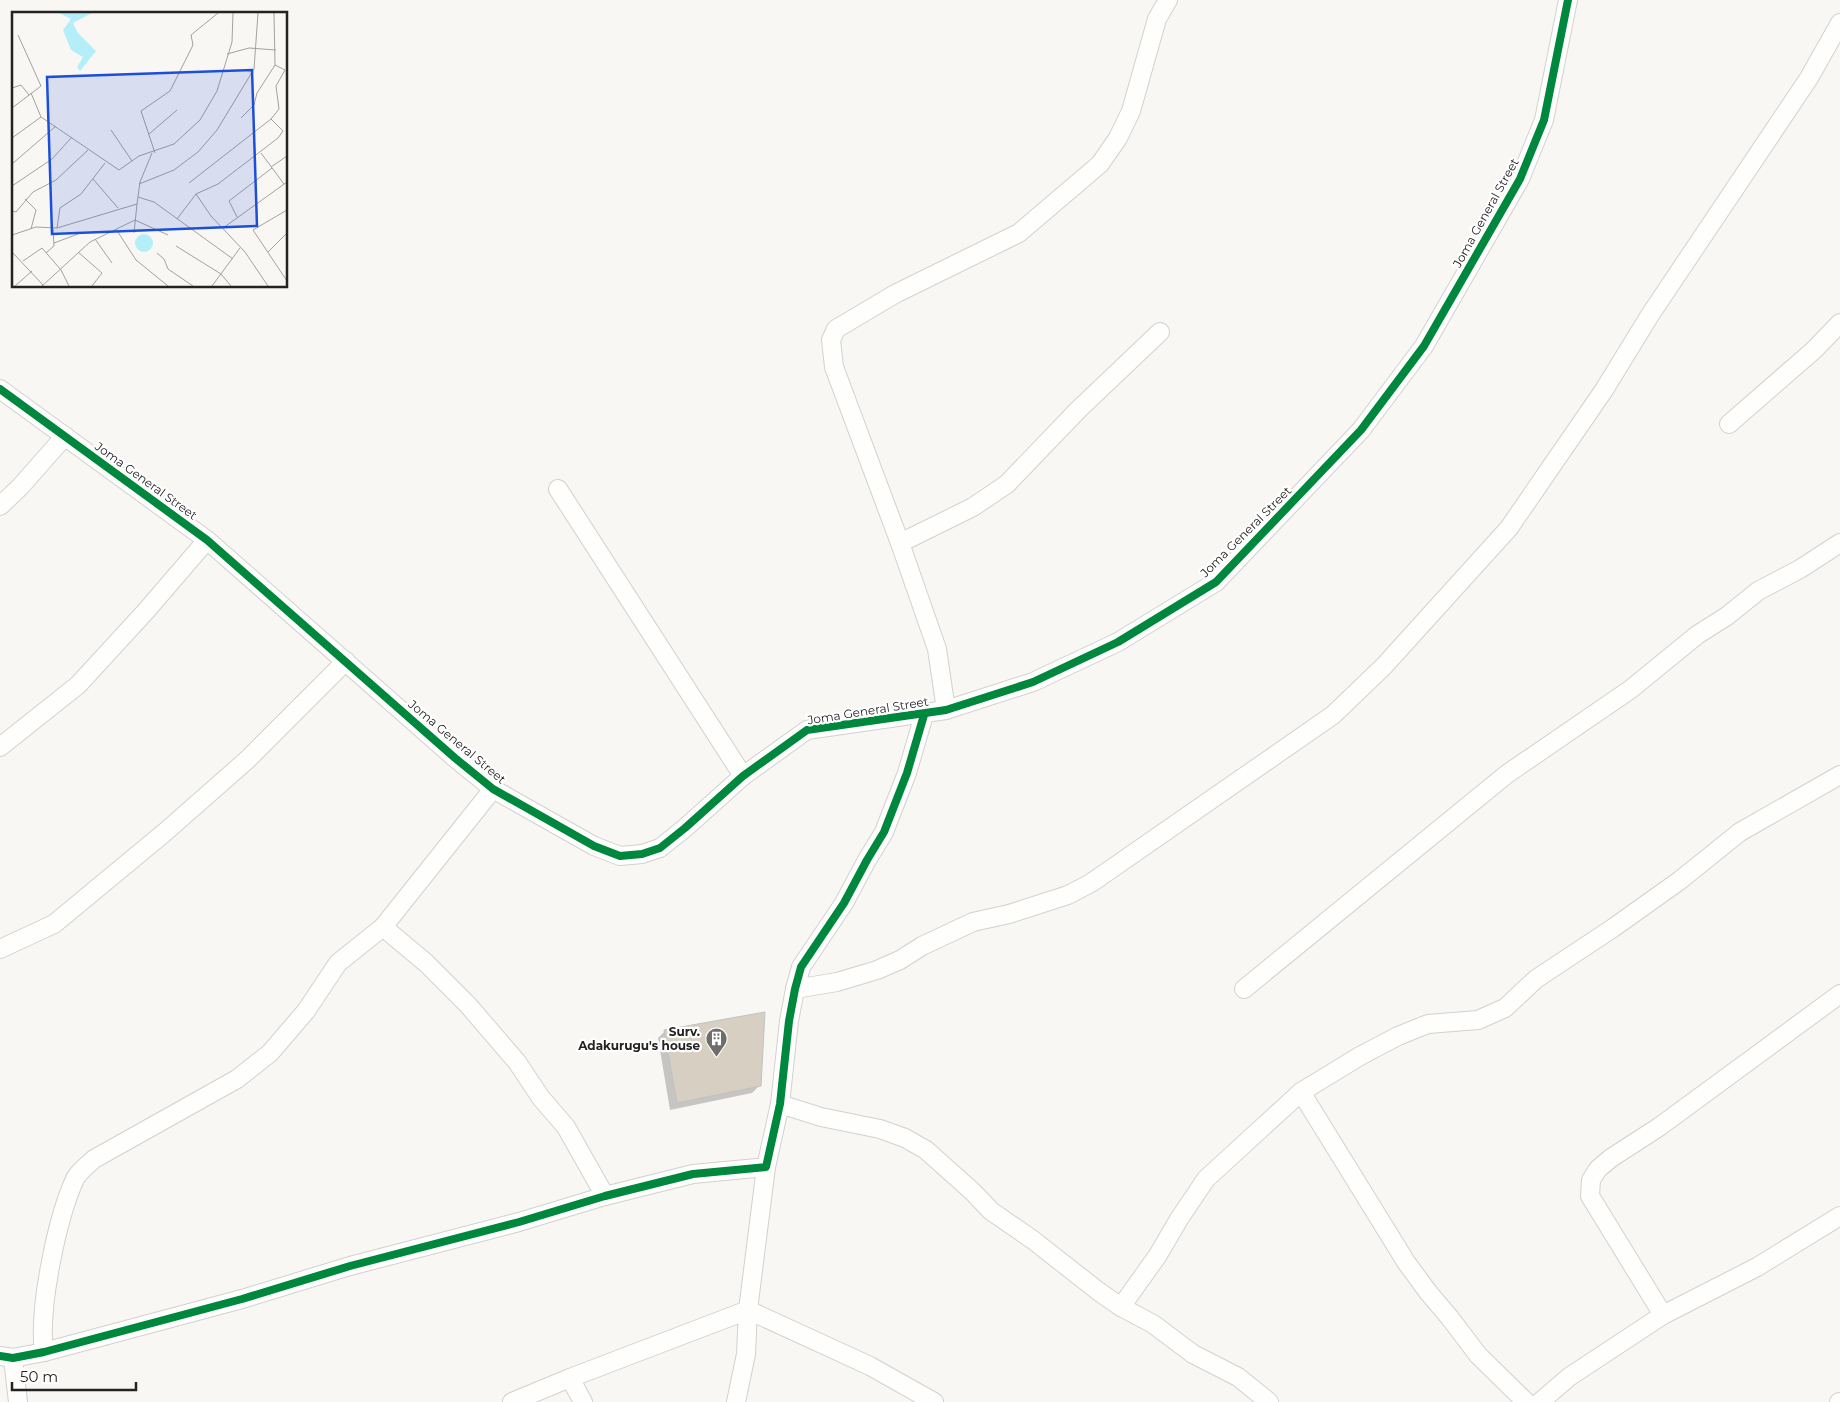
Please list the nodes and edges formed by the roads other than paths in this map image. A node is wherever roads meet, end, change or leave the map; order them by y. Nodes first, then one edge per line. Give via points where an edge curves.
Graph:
1 (1168, 0) edge
2 (1568, 0) edge
3 (1840, 23) edge
4 (1840, 323) edge
5 (1160, 332) dead end
6 (0, 389) edge
7 (1729, 424) dead end
8 (65, 436) junction
9 (558, 489) dead end
10 (0, 506) edge
11 (207, 540) junction
12 (1840, 543) edge
13 (900, 544) junction
14 (346, 660) junction
15 (946, 710) junction
16 (924, 714) junction
17 (0, 747) edge
18 (1840, 775) edge
19 (743, 776) junction
20 (493, 789) junction
21 (382, 928) junction
22 (0, 949) edge
23 (795, 989) junction
24 (1244, 990) dead end
25 (1840, 994) edge
26 (1301, 1092) junction
27 (780, 1104) junction
28 (766, 1167) junction
29 (605, 1196) junction
30 (1840, 1216) edge
31 (1121, 1307) junction
32 (748, 1310) junction
33 (1663, 1315) junction
34 (44, 1352) junction
35 (6, 1357) edge
36 (570, 1378) junction
37 (18, 1402) edge
38 (512, 1402) edge
39 (583, 1402) edge
40 (736, 1402) edge
41 (934, 1402) edge
42 (1269, 1402) edge
43 (1526, 1402) edge
44 (1540, 1402) edge

1 - 13 street via 1158,19 1131,111 1100,164 1019,233 895,294 836,328 831,340 834,367
2 - 15 street, Joma General Street via 1544,120 1520,180 1424,346 1362,430 1216,582 1118,642 1033,682
3 - 23 street via 1809,78 1509,528 1384,666 1333,715 1091,884 1068,895 973,922 877,970 837,982
4 - 7 street
5 - 13 street via 1007,484 974,507
6 - 8 street, Joma General Street
8 - 10 street
8 - 11 street, Joma General Street
9 - 19 street
11 - 14 street, Joma General Street
11 - 17 street via 78,685
12 - 24 street via 1758,592 1697,635 1630,689 1507,774
13 - 15 street via 936,649
14 - 20 street, Joma General Street
14 - 22 street via 247,760 164,833 54,924
15 - 16 street, Joma General Street
16 - 19 street, Joma General Street via 807,730
16 - 23 street via 884,832 844,903 801,968
18 - 26 street via 1740,832 1679,881 1536,979 1506,1008 1478,1020 1428,1024 1398,1036
19 - 20 street, Joma General Street via 660,848 620,856 594,846
20 - 21 street
21 - 29 street via 426,963 517,1062 541,1098 566,1127
21 - 34 street via 338,963 306,1011 263,1058 237,1079 94,1159 76,1177 61,1218 48,1284 42,1338
23 - 27 street
25 - 33 street via 1659,1127 1611,1158 1591,1180 1590,1196
26 - 31 street via 1206,1179
26 - 43 street via 1406,1262 1478,1355
27 - 28 street
27 - 31 street via 821,1117 880,1129 926,1150 991,1211
28 - 29 street via 692,1174
28 - 32 street
29 - 34 street
30 - 33 street via 1757,1267
31 - 42 street via 1153,1324 1193,1354 1238,1377
32 - 36 street
32 - 40 street via 746,1354
32 - 41 street via 870,1366
33 - 44 street via 1569,1377
34 - 35 street
35 - 37 street
36 - 38 street
36 - 39 street

